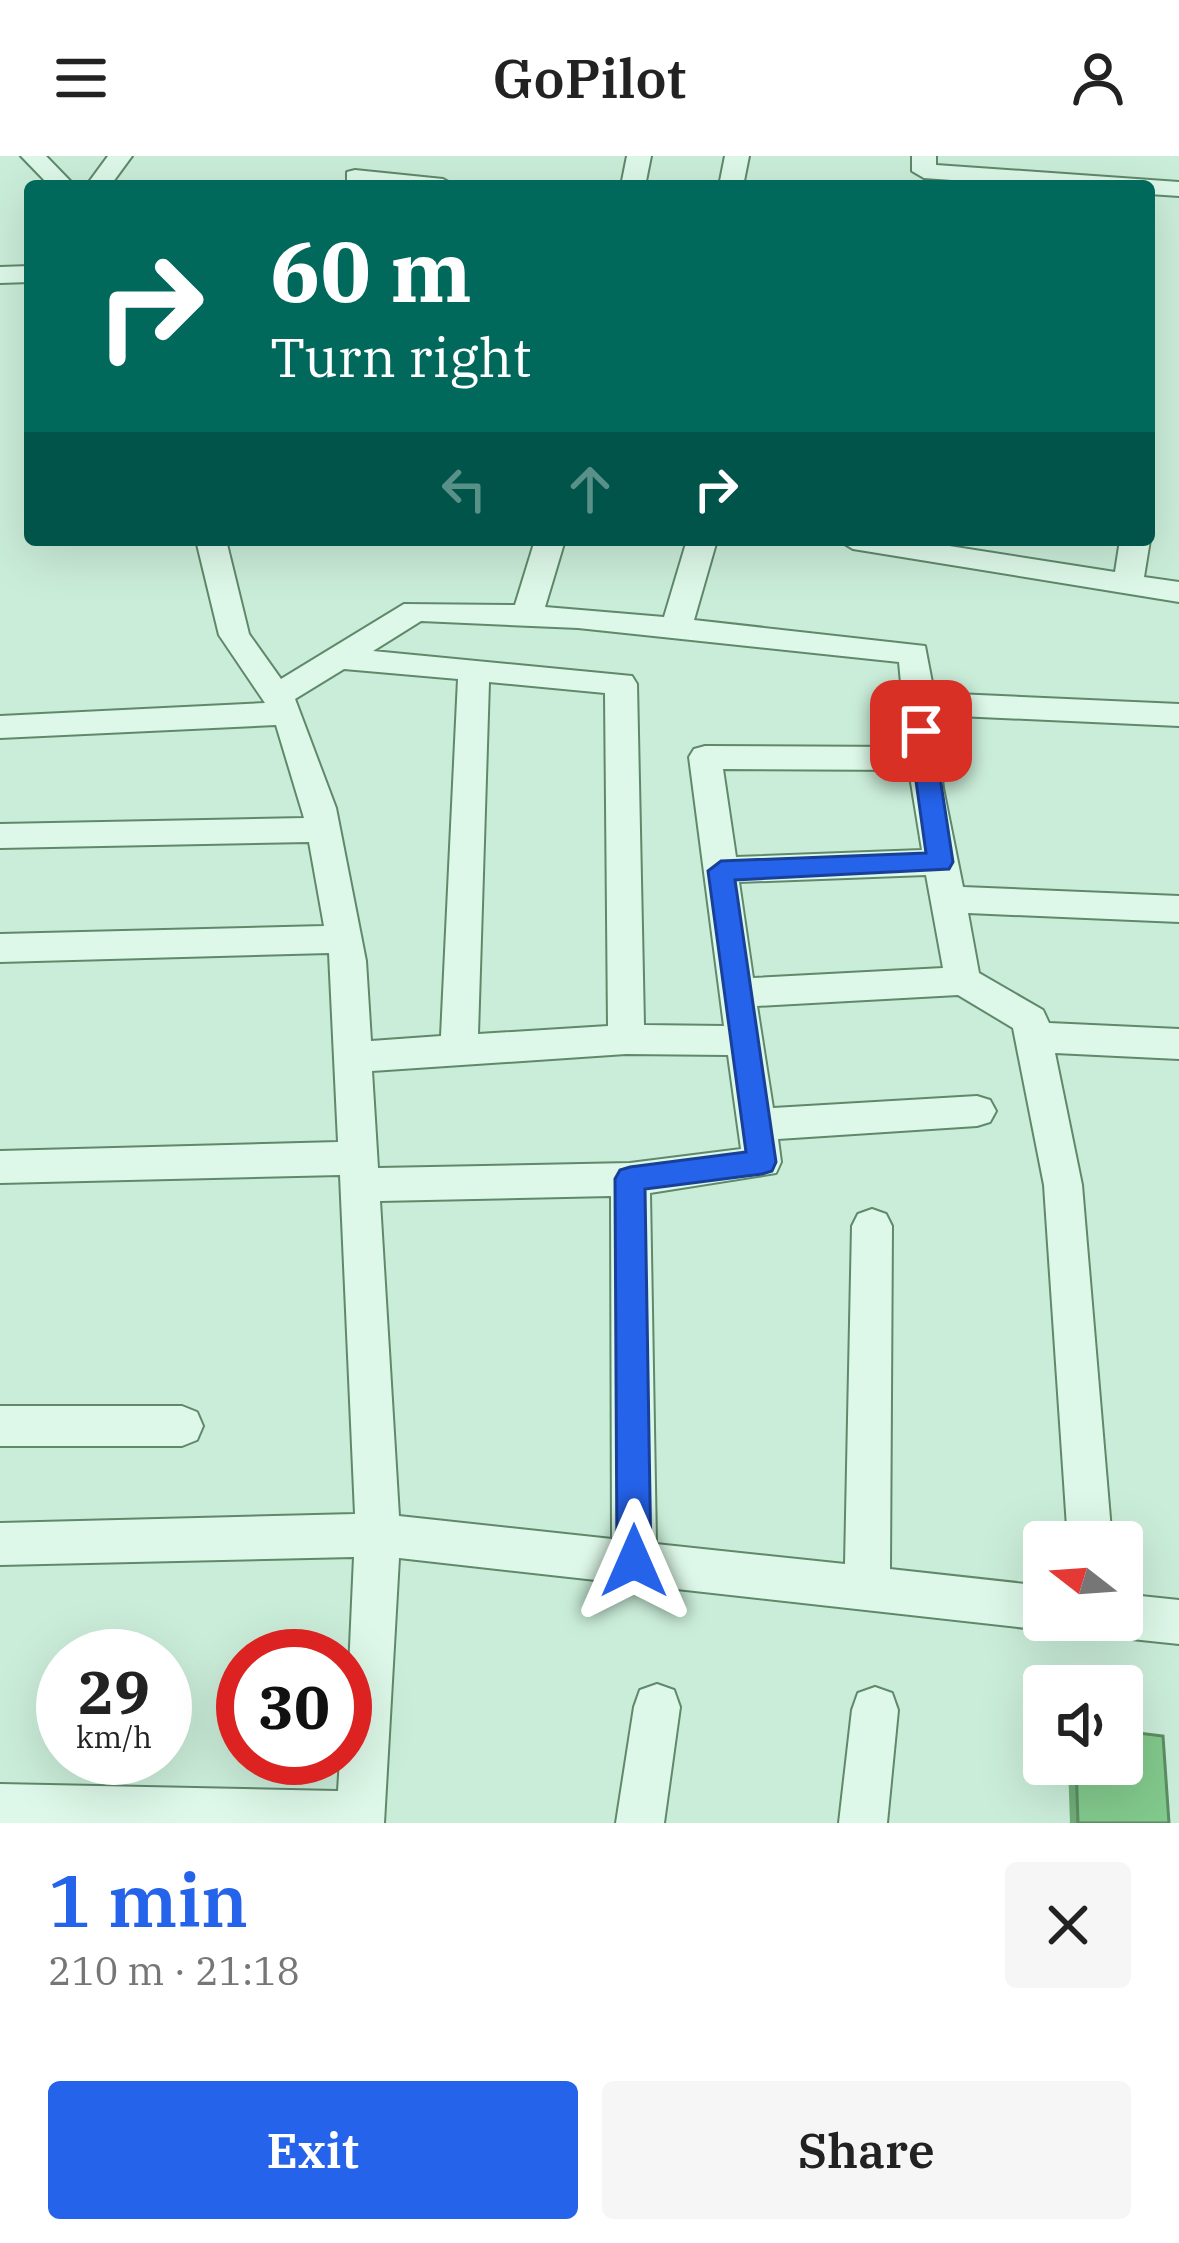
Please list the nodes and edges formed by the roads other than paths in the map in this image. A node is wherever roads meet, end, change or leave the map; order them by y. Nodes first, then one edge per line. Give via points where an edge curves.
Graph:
1 (924, 156) edge
2 (36, 159) edge
3 (0, 166) edge
4 (357, 173) edge
5 (998, 173) edge
6 (403, 180) edge
7 (1074, 180) edge
8 (212, 546) edge
9 (548, 546) edge
10 (700, 546) edge
11 (935, 546) edge
12 (1134, 546) edge
13 (1000, 551) edge
14 (1128, 584) junction
15 (1179, 592) edge
16 (527, 616) junction
17 (676, 628) junction
18 (339, 658) junction
19 (474, 670) junction
20 (918, 703) junction
21 (282, 705) junction
22 (1179, 715) edge
23 (0, 727) edge
24 (925, 759) junction
25 (323, 830) junction
26 (0, 836) edge
27 (940, 862) junction
28 (721, 871) junction
29 (946, 899) junction
30 (1179, 909) edge
31 (344, 939) junction
32 (0, 948) edge
33 (963, 981) junction
34 (738, 993) junction
35 (1032, 1036) junction
36 (626, 1039) junction
37 (744, 1041) junction
38 (1179, 1044) edge
39 (459, 1049) junction
40 (353, 1057) junction
41 (977, 1111) dead end
42 (757, 1125) junction
43 (0, 1166) edge
44 (359, 1172) junction
45 (630, 1179) junction
46 (872, 1226) dead end
47 (0, 1426) edge
48 (182, 1426) dead end
49 (1088, 1521) edge
50 (378, 1534) junction
51 (0, 1544) edge
52 (634, 1561) junction
53 (867, 1588) junction
54 (1023, 1606) edge
55 (1143, 1618) edge
56 (1179, 1622) edge
57 (658, 1707) dead end
58 (875, 1710) dead end
59 (0, 1808) edge
60 (360, 1820) edge
61 (640, 1823) edge
62 (862, 1823) edge

1 - 5 street via 924,171
2 - 3 street
4 - 6 street
5 - 7 street
8 - 21 street via 234,635
9 - 16 street
10 - 17 street
11 - 13 street
12 - 14 street
13 - 14 street
14 - 15 street
16 - 17 street
16 - 18 street via 415,611
17 - 20 street via 914,652
18 - 19 street
18 - 21 street
19 - 36 street via 621,684
19 - 39 street
20 - 22 street
20 - 24 street
21 - 23 street
21 - 25 street
24 - 27 street
24 - 28 street via 705,757
25 - 26 street
25 - 31 street
27 - 28 street
27 - 29 street
28 - 34 street
29 - 30 street
29 - 33 street
31 - 32 street
31 - 40 street
33 - 34 street
33 - 35 street via 1030,1020
34 - 37 street
35 - 38 street
35 - 49 street via 1063,1186
36 - 37 street
36 - 39 street
37 - 42 street
39 - 40 street
40 - 44 street
41 - 42 street
42 - 45 street via 762,1162
43 - 44 street
44 - 45 street
44 - 50 street
45 - 52 street
46 - 53 street
47 - 48 street
50 - 51 street
50 - 52 street
50 - 60 street
52 - 53 street
53 - 54 street
55 - 56 street
57 - 61 street
58 - 62 street
59 - 60 street

